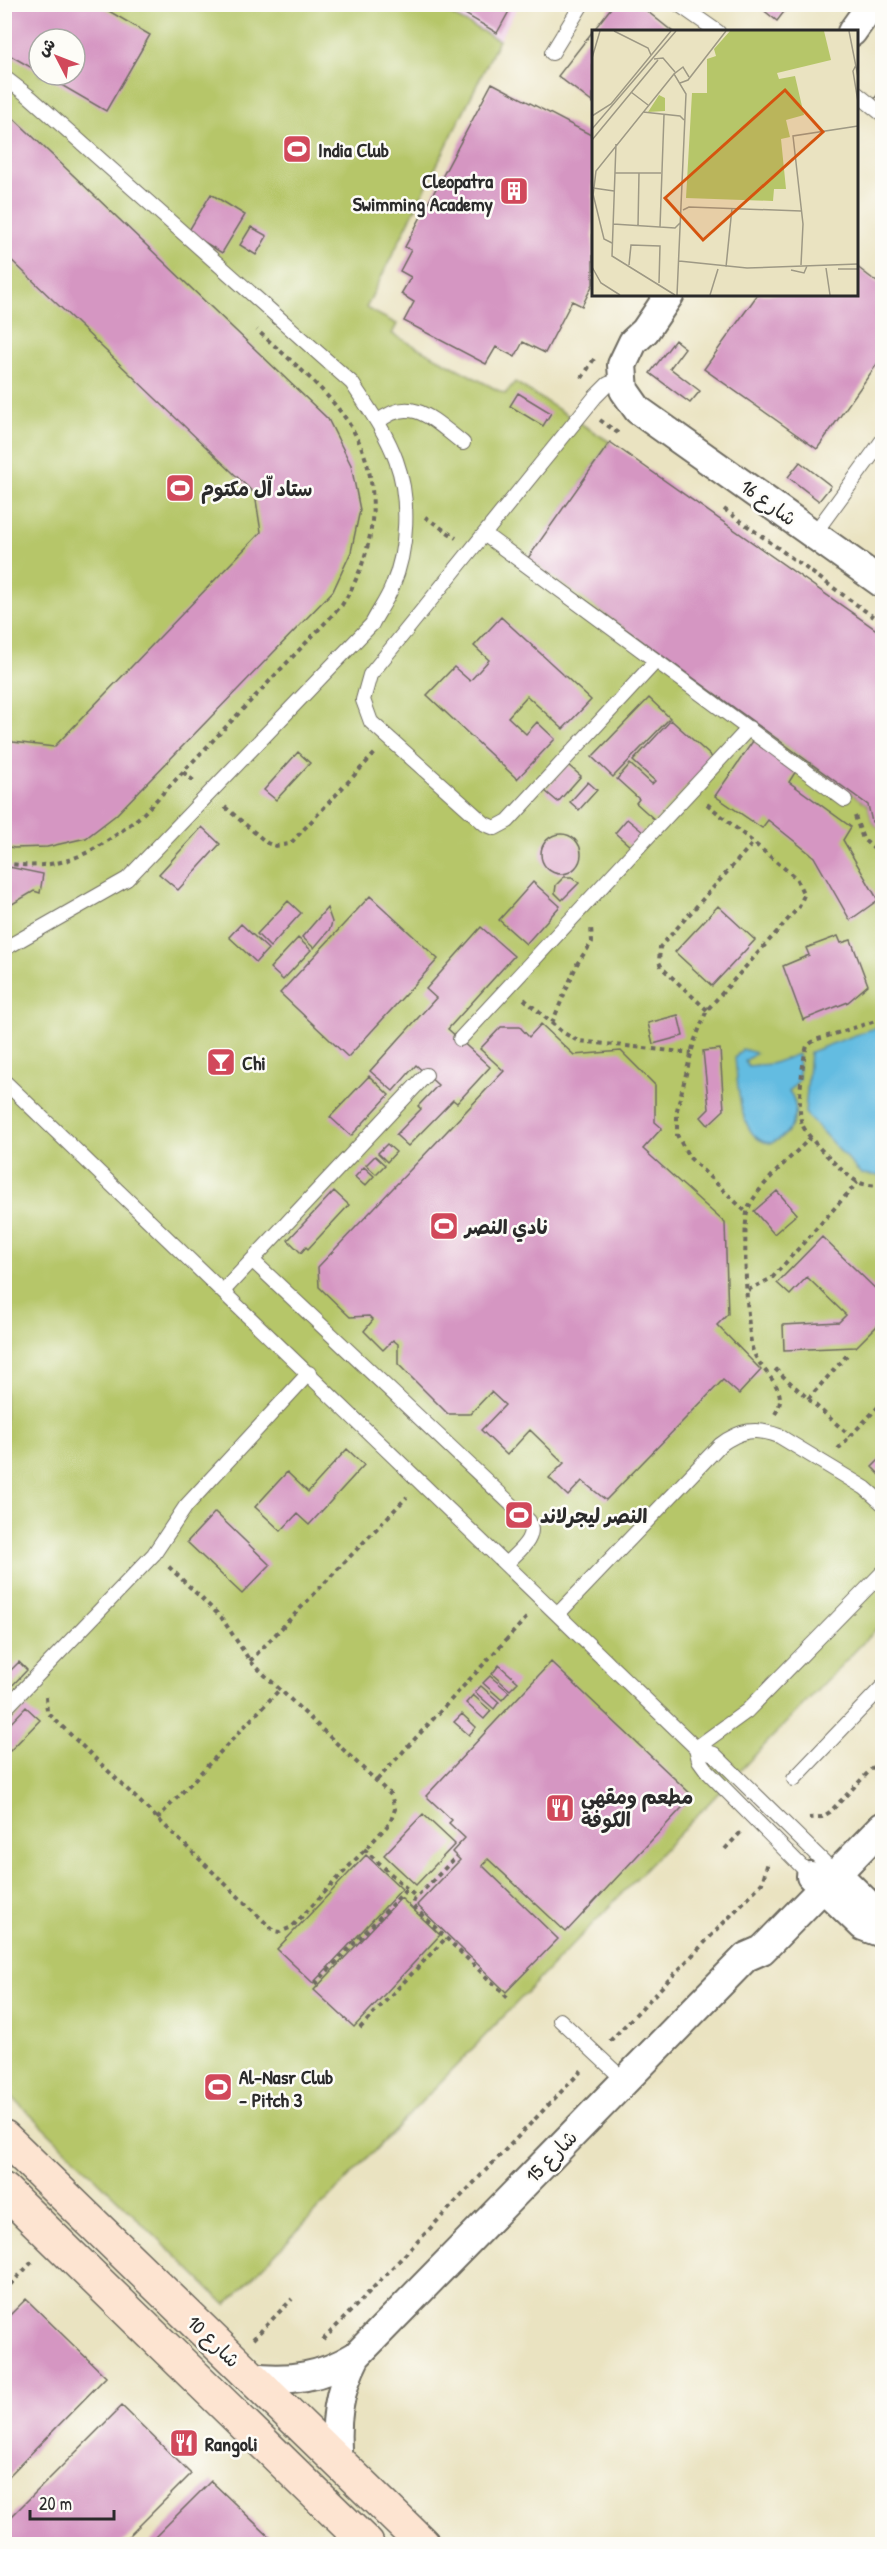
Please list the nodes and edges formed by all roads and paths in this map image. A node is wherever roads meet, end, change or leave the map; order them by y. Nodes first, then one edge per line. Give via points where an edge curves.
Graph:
1 (582, 4) edge
2 (678, 4) edge
3 (872, 4) edge
4 (715, 30) edge
5 (853, 30) edge
6 (552, 54) dead end
7 (4, 77) edge
8 (857, 95) edge
9 (882, 114) edge
10 (669, 296) edge
11 (249, 323) dead end
12 (630, 379) junction
13 (378, 422) junction
14 (882, 441) edge
15 (463, 444) dead end
16 (405, 502) junction
17 (484, 534) junction
18 (814, 534) junction
19 (472, 549) junction
20 (882, 583) edge
21 (656, 661) junction
22 (749, 728) junction
23 (388, 738) junction
24 (183, 772) junction
25 (691, 790) junction
26 (210, 794) junction
27 (845, 800) joint
28 (753, 843) junction
29 (882, 856) edge
30 (4, 863) edge
31 (579, 911) junction
32 (4, 949) edge
33 (509, 986) junction
34 (707, 1010) junction
35 (882, 1019) edge
36 (552, 1023) junction
37 (459, 1039) dead end
38 (691, 1053) junction
39 (426, 1075) dead end
40 (4, 1081) edge
41 (811, 1137) junction
42 (858, 1182) junction
43 (882, 1186) edge
44 (746, 1212) junction
45 (252, 1260) junction
46 (224, 1290) junction
47 (748, 1290) junction
48 (849, 1353) dead end
49 (775, 1369) dead end
50 (309, 1373) junction
51 (808, 1399) junction
52 (882, 1403) edge
53 (764, 1430) junction
54 (850, 1437) junction
55 (825, 1462) junction
56 (422, 1481) junction
57 (882, 1503) edge
58 (154, 1554) junction
59 (507, 1563) junction
60 (168, 1567) junction
61 (882, 1572) edge
62 (160, 1575) dead end
63 (543, 1599) junction
64 (558, 1614) junction
65 (250, 1661) junction
66 (882, 1687) edge
67 (280, 1689) junction
68 (49, 1693) dead end
69 (4, 1710) edge
70 (696, 1748) junction
71 (882, 1758) edge
72 (794, 1779) dead end
73 (377, 1780) junction
74 (882, 1805) edge
75 (804, 1817) dead end
76 (157, 1819) junction
77 (882, 1827) edge
78 (744, 1829) dead end
79 (750, 1835) dead end
80 (364, 1849) junction
81 (766, 1852) dead end
82 (453, 1860) dead end
83 (824, 1875) junction
84 (407, 1889) junction
85 (416, 1898) junction
86 (882, 1931) edge
87 (446, 1938) junction
88 (315, 1984) dead end
89 (509, 1999) dead end
90 (560, 2020) dead end
91 (360, 2028) dead end
92 (597, 2055) junction
93 (624, 2081) junction
94 (4, 2137) edge
95 (4, 2190) edge
96 (54, 2238) junction
97 (4, 2291) edge
98 (291, 2299) dead end
99 (249, 2344) dead end
100 (318, 2345) dead end
101 (356, 2356) junction
102 (250, 2377) junction
103 (338, 2462) junction
104 (367, 2544) edge
105 (423, 2544) edge

1 - 6 lane
2 - 4 lane
3 - 5 street
7 - 13 lane via 352,383
8 - 9 lane
10 - 12 street via 645,331 638,366
11 - 24 path via 336,405 350,425 369,471 374,495 370,542 355,585 342,605
12 - 17 lane via 608,384 595,397
12 - 18 street, شارع 16 via 657,421
13 - 15 lane via 394,411 423,412
13 - 16 lane via 397,461
14 - 18 lane
16 - 19 path
16 - 26 lane via 404,545 393,586 372,624
17 - 19 lane
17 - 21 lane
18 - 20 street, شارع 16
19 - 23 lane via 370,675 363,700 365,712
21 - 22 lane
21 - 23 lane via 503,826 485,824
22 - 25 lane
22 - 27 lane
23 - 26 path via 290,844 267,843
24 - 26 path
24 - 30 path via 142,815 83,856 40,867
25 - 28 path
25 - 31 lane
26 - 32 lane via 127,879
27 - 29 path via 863,839
28 - 34 path via 660,947 662,968
28 - 34 path via 801,883 804,895
31 - 33 lane
31 - 36 path via 593,929 592,942 577,964
33 - 36 path
33 - 37 lane
34 - 38 path
35 - 41 path via 807,1046 800,1113
36 - 38 path via 587,1043
38 - 44 path via 677,1110 678,1134 689,1157
39 - 45 lane
40 - 46 lane
41 - 42 path
41 - 44 path via 755,1197
42 - 43 path
42 - 47 path via 772,1278
44 - 47 path
45 - 46 lane
45 - 59 lane via 529,1521 530,1539
46 - 50 lane
47 - 53 path via 752,1349 780,1394 778,1408
48 - 51 path
49 - 51 path
50 - 56 lane
50 - 58 lane via 186,1506
51 - 54 path
52 - 54 path
53 - 55 lane
53 - 64 lane via 733,1435 720,1445
54 - 55 path
55 - 57 lane
56 - 59 lane
56 - 65 path
58 - 60 path
58 - 69 lane
59 - 63 lane
60 - 62 path
60 - 65 path via 221,1617
61 - 70 lane via 747,1711
63 - 64 lane
63 - 73 path
64 - 70 lane
65 - 67 path
66 - 72 lane
67 - 73 path
67 - 76 path
68 - 76 path via 44,1702 47,1712
70 - 83 lane via 707,1771
71 - 75 path via 830,1812 822,1817
73 - 80 path via 391,1795 395,1809 390,1823
74 - 83 street, شارع 15 via 867,1817
76 - 80 path via 270,1928 280,1932 292,1927
77 - 83 street, شارع 15
78 - 79 path
80 - 84 path
81 - 92 path via 768,1868 762,1883
82 - 85 path
83 - 86 street via 863,1926
83 - 93 street, شارع 15 via 758,1931 746,1957
84 - 85 path
84 - 88 path
85 - 87 path via 413,1906
87 - 89 path
87 - 91 path
90 - 92 lane
92 - 93 lane
92 - 100 path
93 - 101 street, شارع 15
94 - 102 main road, شارع 10
95 - 96 main road, شارع 10
96 - 97 path
96 - 104 main road, شارع 10
98 - 99 path
101 - 102 street, شارع 15 via 320,2374 297,2379
101 - 103 street, شارع 15 via 340,2393 336,2415
102 - 103 main road, شارع 10
103 - 105 main road, شارع 10

